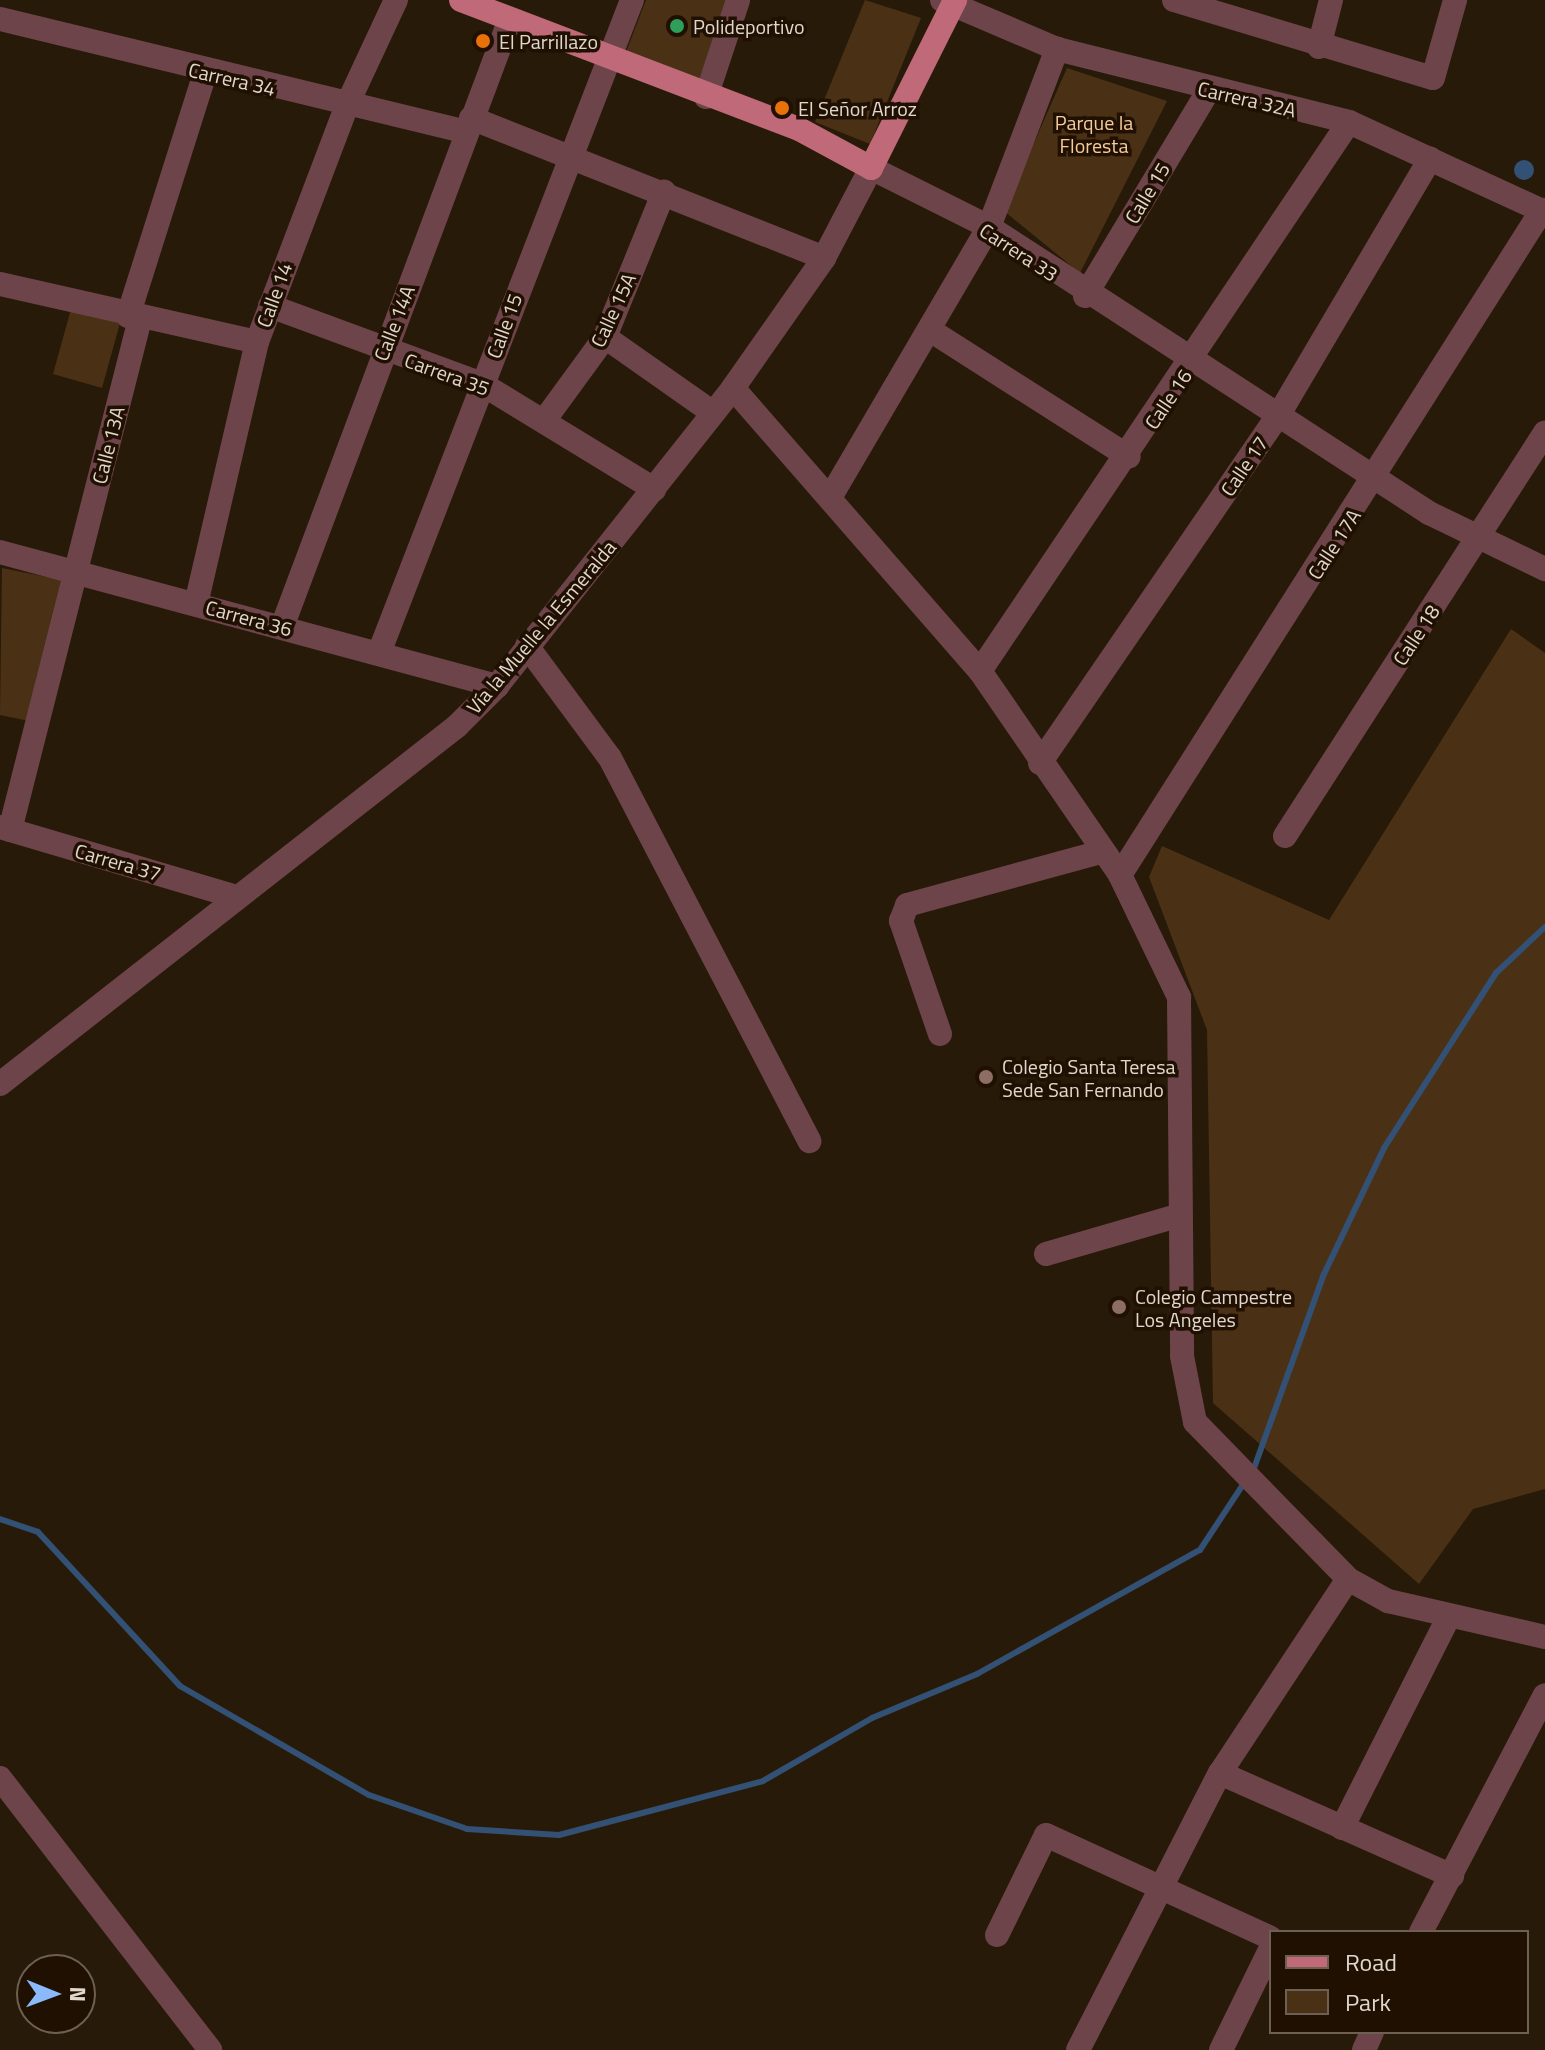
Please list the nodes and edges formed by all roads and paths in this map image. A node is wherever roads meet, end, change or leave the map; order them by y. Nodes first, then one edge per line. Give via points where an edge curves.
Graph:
1 (396, 0) edge
2 (461, 0) edge
3 (632, 0) edge
4 (738, 0) edge
5 (1331, 0) edge
6 (1455, 0) edge
7 (950, 2) edge
8 (1185, 2) edge
9 (503, 11) edge
10 (0, 19) edge
11 (1319, 47) junction
12 (1057, 49) junction
13 (609, 59) junction
14 (205, 73) junction
15 (1208, 91) junction
16 (706, 97) junction
17 (347, 105) junction
18 (1349, 122) junction
19 (468, 125) junction
20 (567, 153) junction
21 (1430, 159) junction
22 (871, 168) junction
23 (664, 192) junction
24 (1544, 211) edge
25 (989, 227) junction
26 (824, 258) junction
27 (0, 284) edge
28 (1085, 296) junction
29 (270, 306) junction
30 (134, 317) junction
31 (933, 332) junction
32 (605, 337) junction
33 (257, 342) junction
34 (383, 351) junction
35 (1193, 363) junction
36 (482, 384) junction
37 (733, 388) junction
38 (713, 413) junction
39 (1278, 416) junction
40 (546, 418) junction
41 (1545, 433) edge
42 (1129, 457) junction
43 (1377, 478) junction
44 (654, 489) junction
45 (831, 496) junction
46 (1478, 541) junction
47 (0, 552) edge
48 (1545, 569) edge
49 (77, 572) junction
50 (196, 604) junction
51 (282, 627) junction
52 (527, 646) junction
53 (379, 653) junction
54 (980, 671) junction
55 (497, 686) junction
56 (1040, 763) junction
57 (5, 829) edge
58 (1285, 836) dead end
59 (1101, 852) junction
60 (1120, 875) junction
61 (236, 897) junction
62 (940, 1034) dead end
63 (0, 1084) edge
64 (809, 1141) dead end
65 (1180, 1215) junction
66 (1046, 1254) dead end
67 (1348, 1579) junction
68 (1448, 1618) junction
69 (1545, 1637) edge
70 (1545, 1695) edge
71 (1220, 1773) junction
72 (0, 1778) edge
73 (1342, 1828) junction
74 (1452, 1876) junction
75 (1162, 1888) junction
76 (1422, 1930) edge
77 (997, 1935) dead end
78 (1269, 1937) edge
79 (1269, 1952) edge
80 (210, 2050) edge
81 (1078, 2050) edge
82 (1221, 2050) edge

1 - 17 street, Calle 14
2 - 9 main road, Carrera 33
3 - 13 street, Calle 15
4 - 16 street
5 - 11 street
6 - 11 street via 1433,78
7 - 12 street, Carrera 32A
7 - 22 main road
8 - 11 street
9 - 13 main road, Carrera 33
9 - 19 street, Calle 14A
10 - 14 street, Carrera 34
12 - 15 street, Carrera 32A
12 - 25 street
13 - 16 main road, Carrera 33
13 - 20 street, Calle 15
14 - 17 street, Carrera 34
14 - 30 street, Calle 13A
15 - 18 street, Carrera 32A
15 - 28 street, Calle 15
16 - 22 main road, Carrera 33 via 799,129
17 - 19 street, Carrera 34
17 - 29 street, Calle 14
18 - 21 street, Carrera 32A
18 - 35 street, Calle 16
19 - 20 street, Carrera 34
19 - 34 street, Calle 14A
20 - 23 street, Carrera 34
20 - 36 street, Calle 15
21 - 24 street, Carrera 32A
21 - 39 street, Calle 17
22 - 25 street, Carrera 33
22 - 26 street, Vía la Muelle la Esmeralda
23 - 26 street, Carrera 34
23 - 32 street, Calle 15A
24 - 43 street, Calle 17A
25 - 28 street, Carrera 33
25 - 31 street
26 - 37 street, Vía la Muelle la Esmeralda
27 - 30 street
28 - 35 street, Carrera 33
29 - 33 street, Calle 14
29 - 34 street, Carrera 35
30 - 33 street
30 - 49 street, Calle 13A
31 - 42 street
31 - 45 street
32 - 38 street
32 - 40 street, Calle 15A
33 - 50 street, Calle 14
34 - 36 street, Carrera 35
34 - 51 street, Calle 14A
35 - 39 street, Carrera 33
35 - 42 street, Calle 16
36 - 40 street, Carrera 35
36 - 53 street, Calle 15
37 - 38 street, Vía la Muelle la Esmeralda
37 - 45 street
38 - 44 street, Vía la Muelle la Esmeralda
39 - 43 street, Carrera 33
39 - 56 street, Calle 17
40 - 44 street, Carrera 35
41 - 46 street, Calle 18
42 - 54 street, Calle 16
43 - 46 street, Carrera 33
43 - 60 street, Calle 17A
44 - 52 street, Vía la Muelle la Esmeralda
45 - 54 street
46 - 48 street, Carrera 33
46 - 58 street, Calle 18
47 - 49 street, Carrera 36
49 - 50 street, Carrera 36
49 - 57 street, Calle 13A
50 - 51 street, Carrera 36
51 - 53 street, Carrera 36
52 - 55 street, Vía la Muelle la Esmeralda
52 - 64 street via 610,758
53 - 55 street, Carrera 36
54 - 56 street
55 - 61 street, Vía la Muelle la Esmeralda via 457,726
56 - 59 street
57 - 61 street, Carrera 37
59 - 60 street
59 - 62 street via 907,905 901,921
60 - 65 street via 1179,997
61 - 63 street, Vía la Muelle la Esmeralda
65 - 66 street
65 - 67 street via 1182,1356 1195,1422
67 - 68 street via 1388,1601
67 - 71 street
68 - 69 street
68 - 73 street
70 - 74 street
71 - 73 street
71 - 75 street
72 - 80 street
73 - 74 street
74 - 76 street
75 - 77 street via 1046,1835
75 - 78 street
75 - 81 street
79 - 82 street

